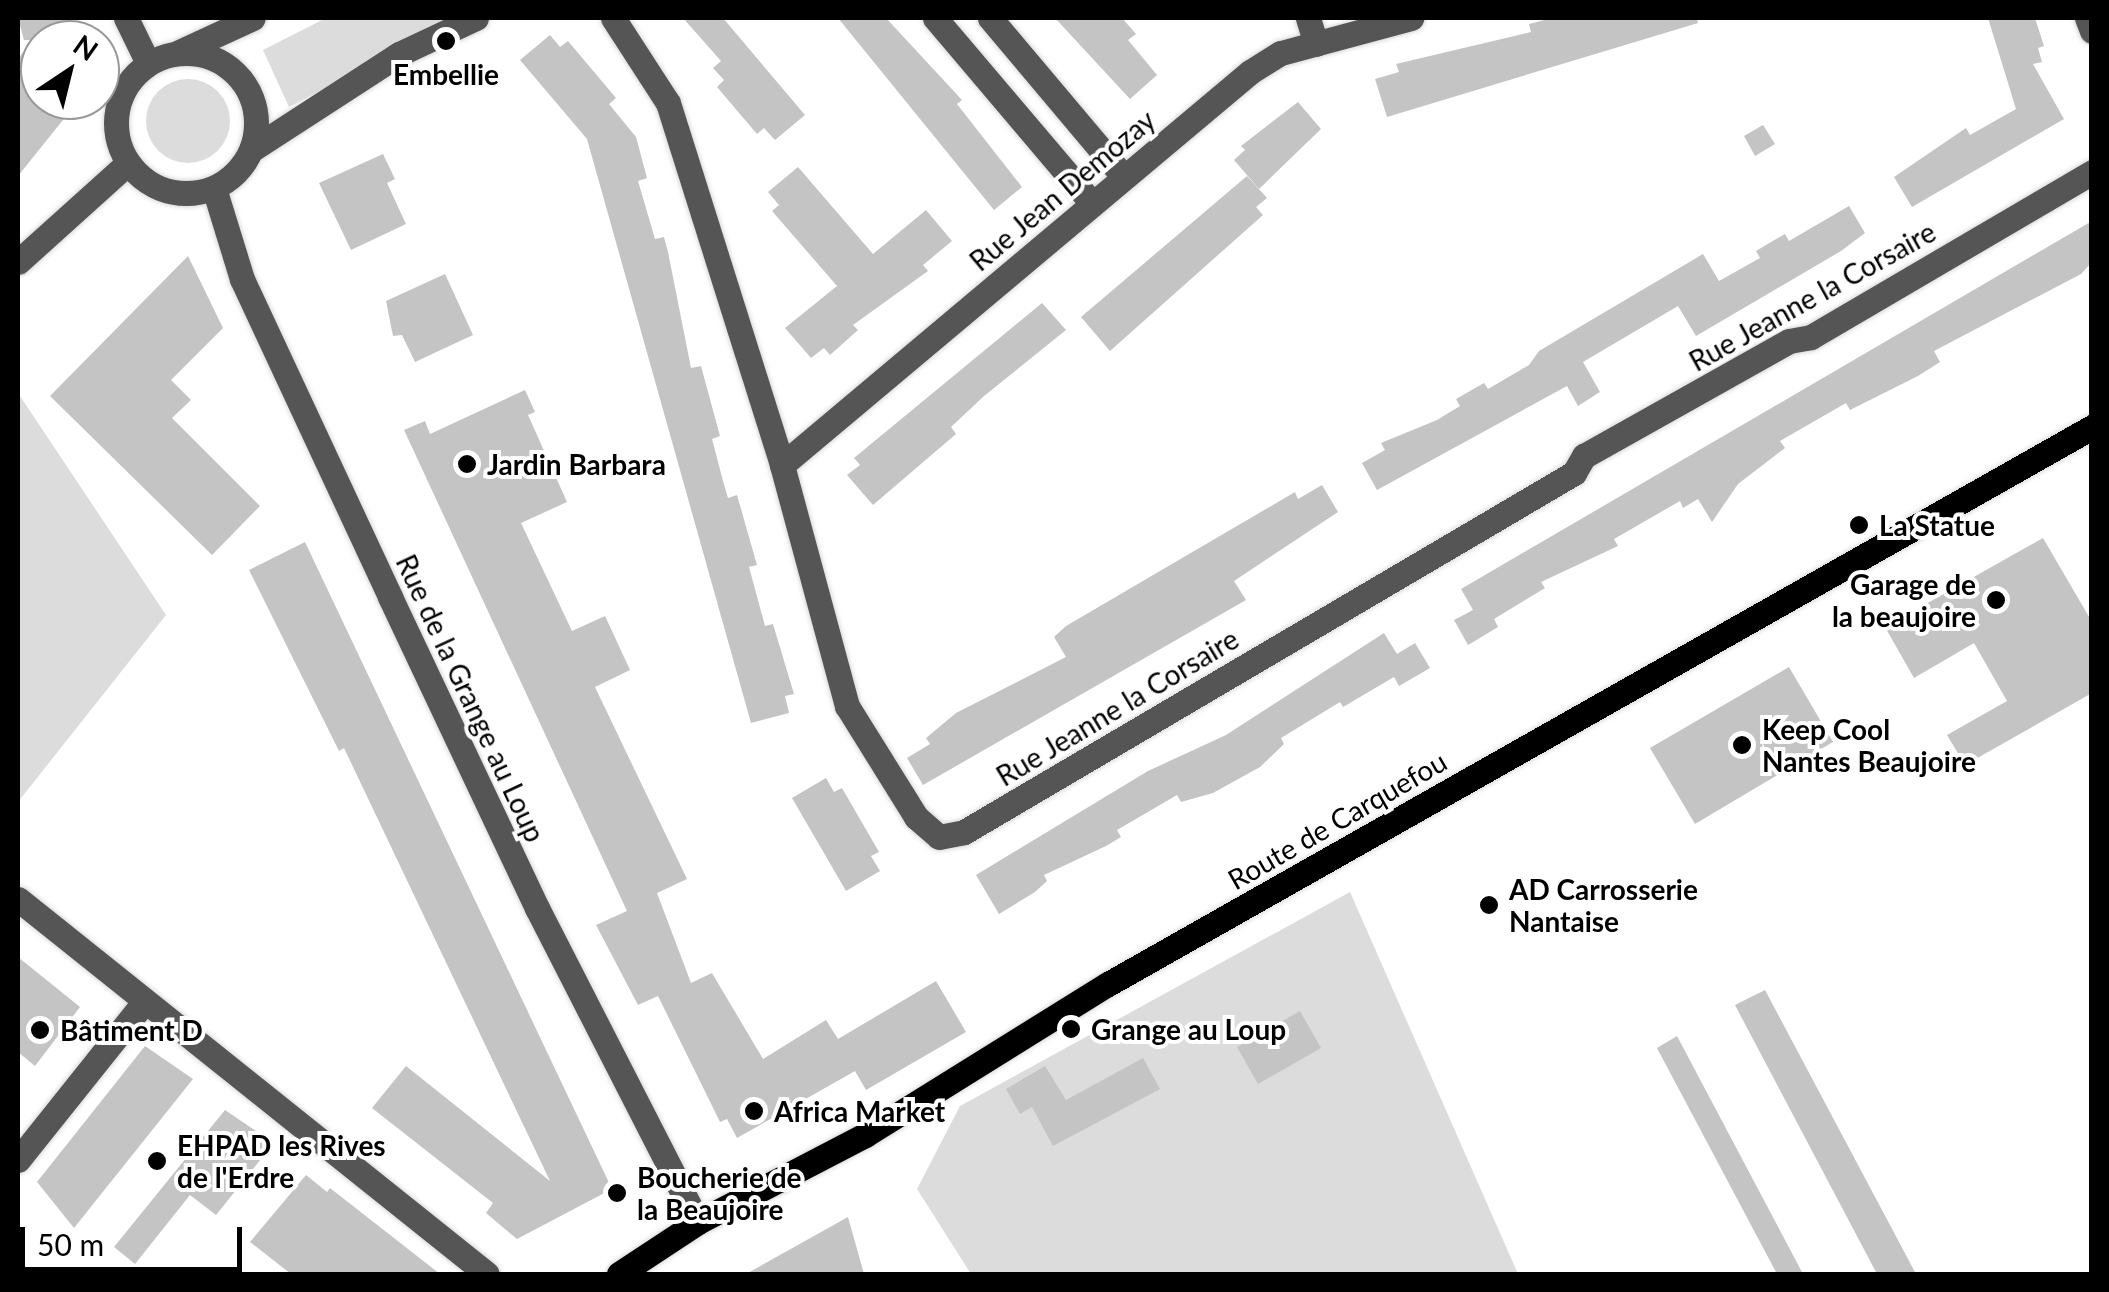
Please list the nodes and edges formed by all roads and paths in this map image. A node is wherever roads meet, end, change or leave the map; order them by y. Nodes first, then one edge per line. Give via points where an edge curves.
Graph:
1 (126, 18) edge
2 (254, 18) edge
3 (476, 18) edge
4 (613, 18) edge
5 (934, 18) edge
6 (990, 18) edge
7 (1308, 18) edge
8 (1412, 18) edge
9 (2087, 18) edge
10 (2092, 31) edge
11 (1316, 44) junction
12 (179, 52) junction
13 (148, 62) junction
14 (251, 150) junction
15 (127, 164) junction
16 (2092, 172) edge
17 (1123, 176) junction
18 (214, 188) junction
19 (1092, 203) junction
20 (18, 262) edge
21 (2092, 427) edge
22 (782, 466) junction
23 (18, 899) edge
24 (145, 1000) junction
25 (18, 1160) edge
26 (698, 1222) junction
27 (487, 1274) edge
28 (619, 1274) edge

1 - 13 street
2 - 12 street
3 - 14 street via 399,54
4 - 22 street, Rue Jeanne la Corsaire via 668,103
5 - 19 street
6 - 17 street
7 - 11 street
8 - 11 street, Rue Jean Demozay
9 - 10 street
11 - 17 street, Rue Jean Demozay via 1250,72
12 - 13 street
12 - 14 street via 204,54 243,81 256,126
13 - 15 street via 116,108 116,136
14 - 18 street
15 - 18 street via 175,192
15 - 20 street
16 - 22 street, Rue Jeanne la Corsaire via 1811,336 1789,341 1584,456 1574,473 964,832 940,837 916,817 847,706
17 - 19 street, Rue Jean Demozay
18 - 26 street, Rue de la Grange au Loup via 242,279 390,597 536,908
19 - 22 street, Rue Jean Demozay
21 - 26 main road, Route de Carquefou via 1125,974 865,1135
23 - 24 street
24 - 25 street
24 - 27 street
26 - 28 main road, Route de Carquefou

